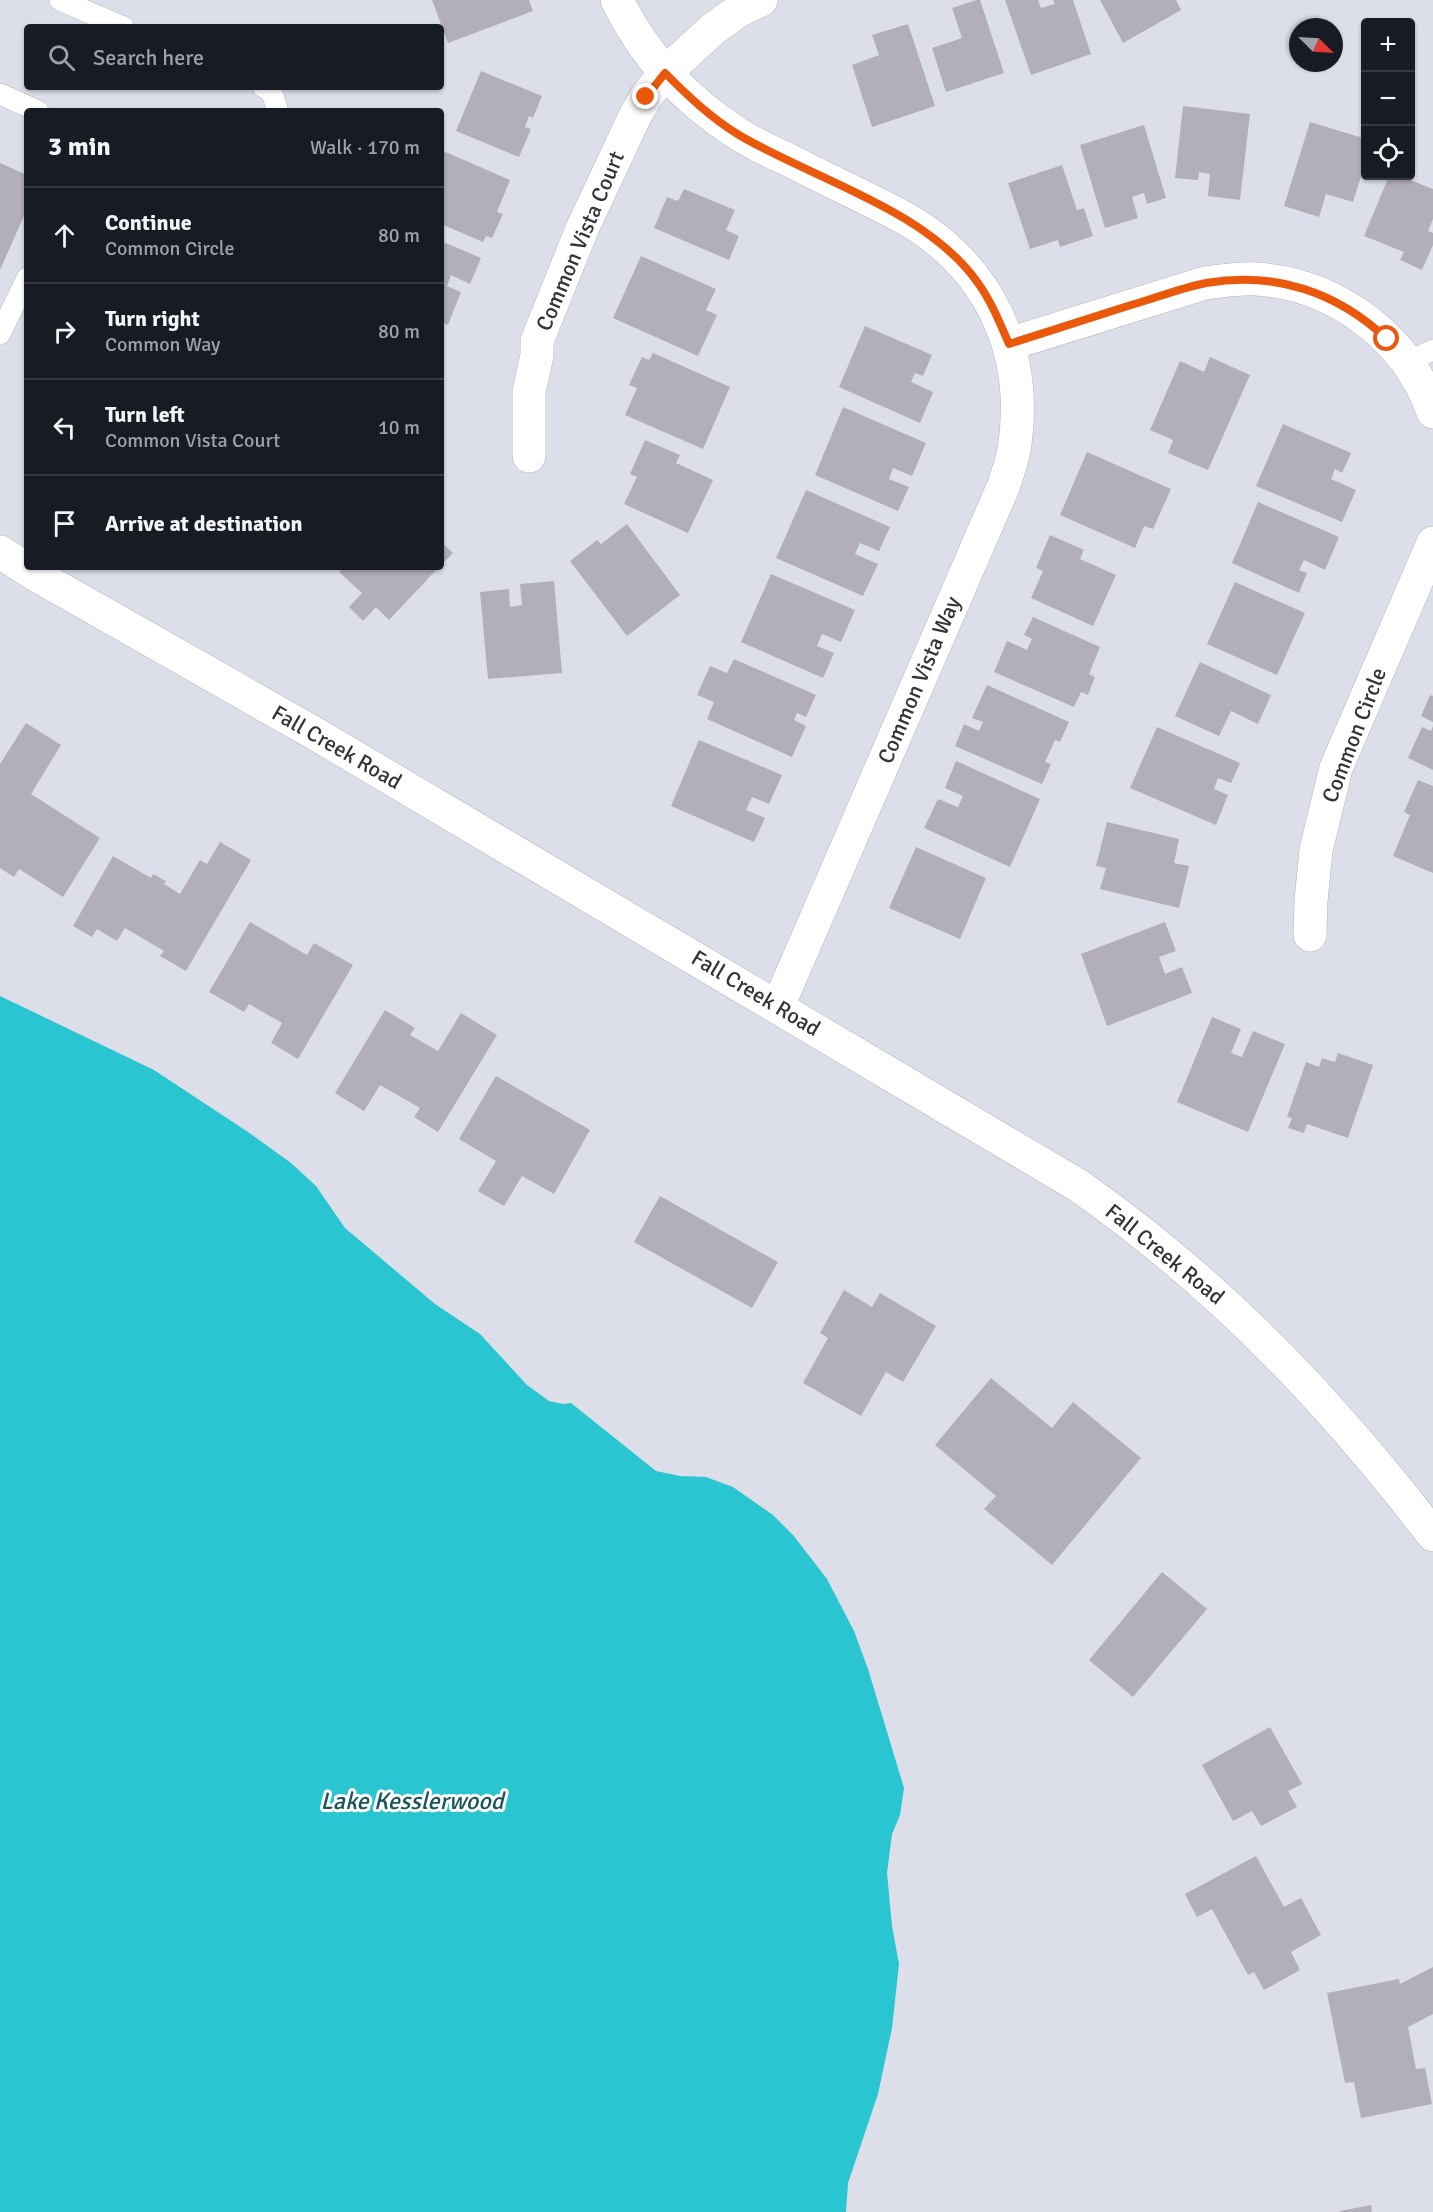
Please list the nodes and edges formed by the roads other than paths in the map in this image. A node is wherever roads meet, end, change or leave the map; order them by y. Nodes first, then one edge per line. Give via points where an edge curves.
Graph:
1 (60, 0) edge
2 (617, 0) edge
3 (761, 0) edge
4 (116, 24) edge
5 (665, 73) junction
6 (271, 90) edge
7 (0, 94) edge
8 (31, 108) edge
9 (277, 108) edge
10 (24, 284) edge
11 (0, 334) edge
12 (1009, 344) junction
13 (1421, 358) edge
14 (1433, 412) edge
15 (529, 456) dead end
16 (1433, 543) edge
17 (0, 552) edge
18 (24, 568) edge
19 (27, 570) edge
20 (1310, 935) dead end
21 (778, 1006) junction
22 (1433, 1535) edge

1 - 4 lane
2 - 5 street, Common Vista Way via 641,42
3 - 5 street, Common Vista Court via 713,29
5 - 12 street, Common Vista Way via 736,133 929,234 978,282
5 - 15 street, Common Vista Court via 636,114 582,229 537,341 529,392
6 - 9 lane
7 - 8 lane
10 - 11 lane
12 - 13 street via 1189,287 1255,279 1304,288 1348,308 1387,339
12 - 21 street, Common Vista Way via 1017,398 1014,450 1004,485
13 - 14 street
16 - 20 street, Common Circle via 1336,768 1316,850
17 - 18 street, Fall Creek Road
19 - 21 street, Fall Creek Road
21 - 22 street, Fall Creek Road via 1079,1186 1148,1237 1214,1292 1296,1372

